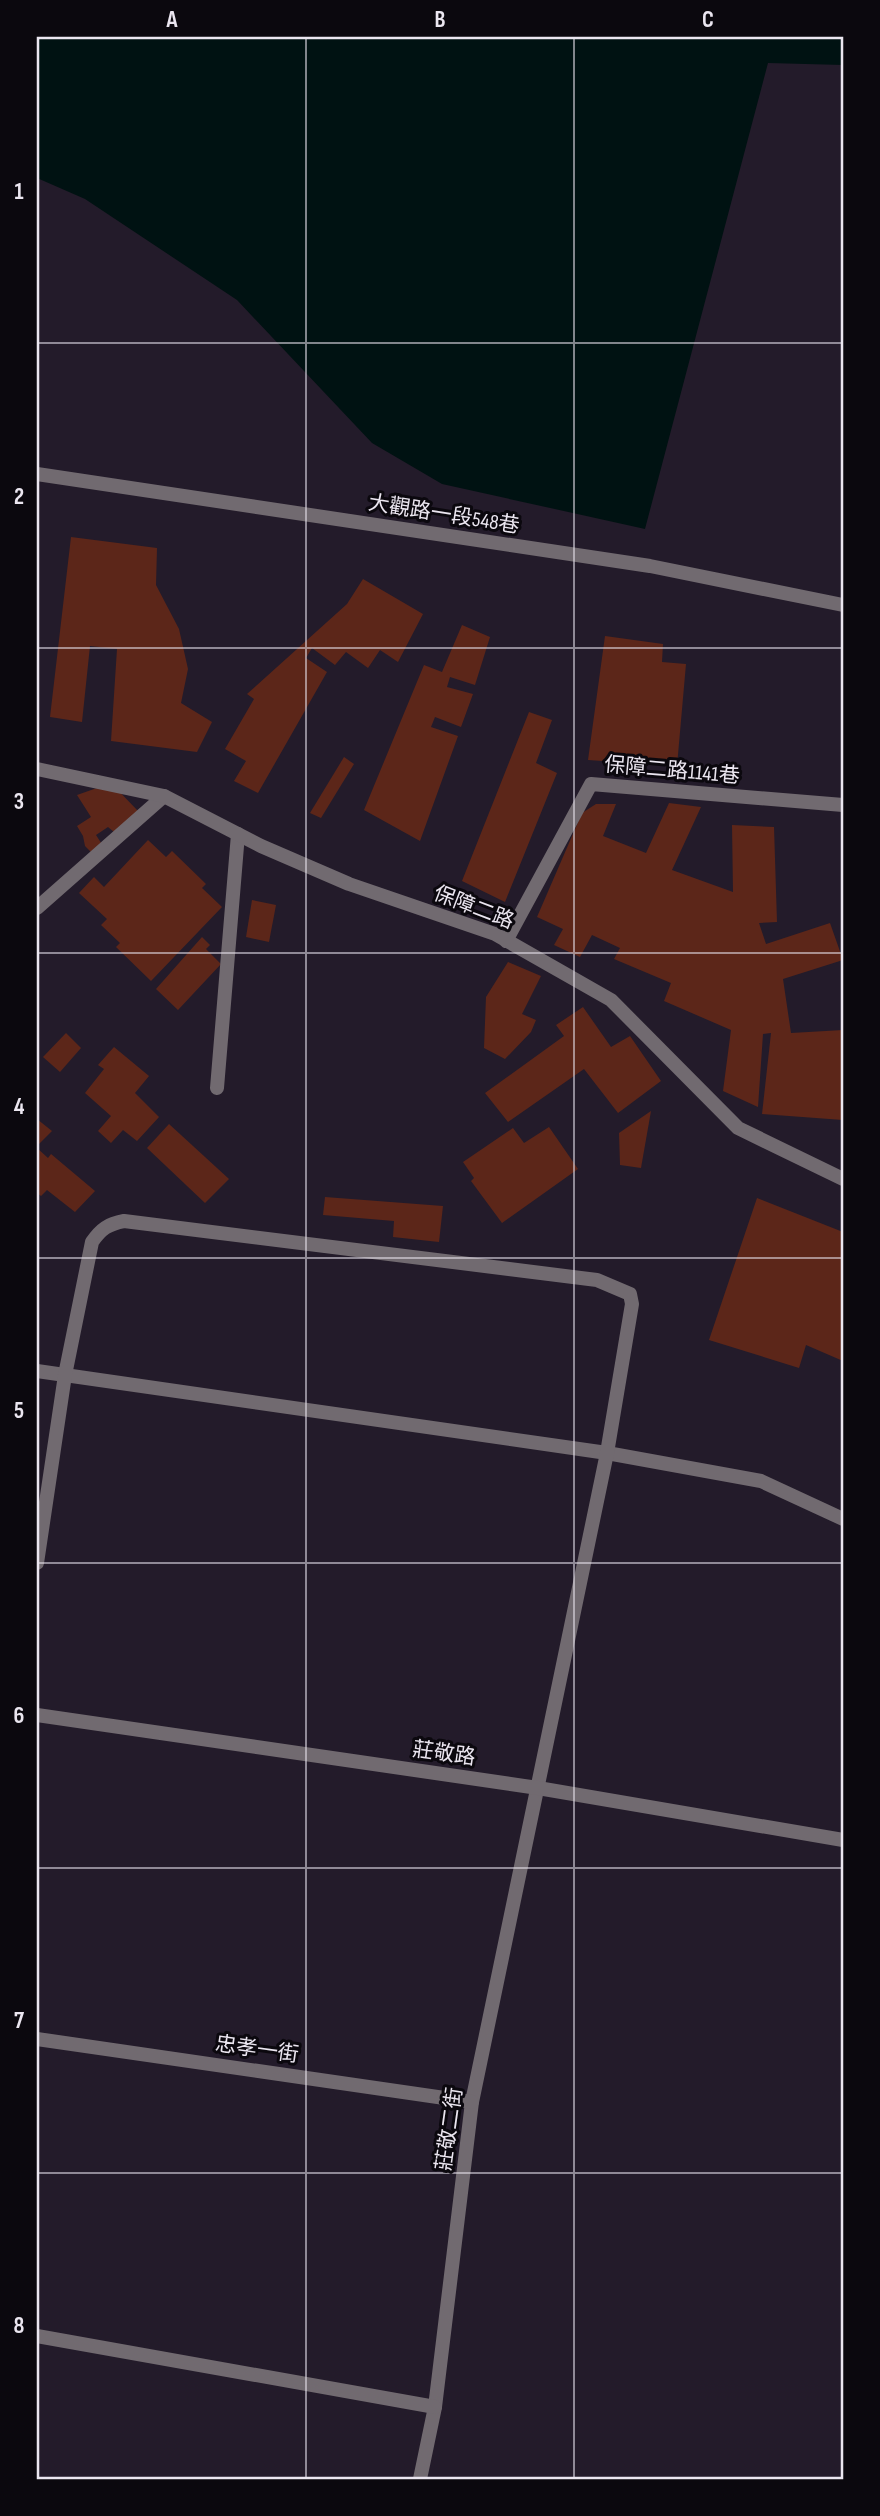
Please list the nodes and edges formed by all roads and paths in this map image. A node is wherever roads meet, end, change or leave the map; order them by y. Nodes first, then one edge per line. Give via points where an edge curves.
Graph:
1 (37, 474) edge
2 (843, 605) edge
3 (37, 769) edge
4 (164, 796) junction
5 (843, 805) edge
6 (238, 834) junction
7 (37, 908) edge
8 (506, 940) junction
9 (218, 1088) dead end
10 (843, 1179) edge
11 (37, 1371) edge
12 (65, 1375) junction
13 (607, 1453) junction
14 (843, 1518) edge
15 (37, 1563) edge
16 (37, 1715) edge
17 (538, 1788) junction
18 (843, 1840) edge
19 (37, 2039) edge
20 (472, 2102) junction
21 (37, 2336) edge
22 (435, 2407) junction
23 (419, 2479) edge

1 - 2 street, 大觀路一段548巷 via 650,566
3 - 4 street, 保障二路
4 - 6 street, 保障二路
4 - 7 street
5 - 8 street, 保障二路1141巷 via 591,784
6 - 8 street, 保障二路 via 349,884
6 - 9 street
8 - 10 street, 保障二路 via 611,1000 738,1128
11 - 12 street
12 - 13 street
12 - 13 street, 莊敬二街 via 92,1242 100,1230 124,1221 597,1280 630,1294 632,1304
12 - 15 street
13 - 14 street via 761,1481
13 - 17 street, 莊敬二街
16 - 17 street, 莊敬路
17 - 18 street, 莊敬路
17 - 20 street, 莊敬二街
19 - 20 street, 忠孝一街
20 - 22 street, 莊敬二街
21 - 22 street
22 - 23 street, 莊敬二街

